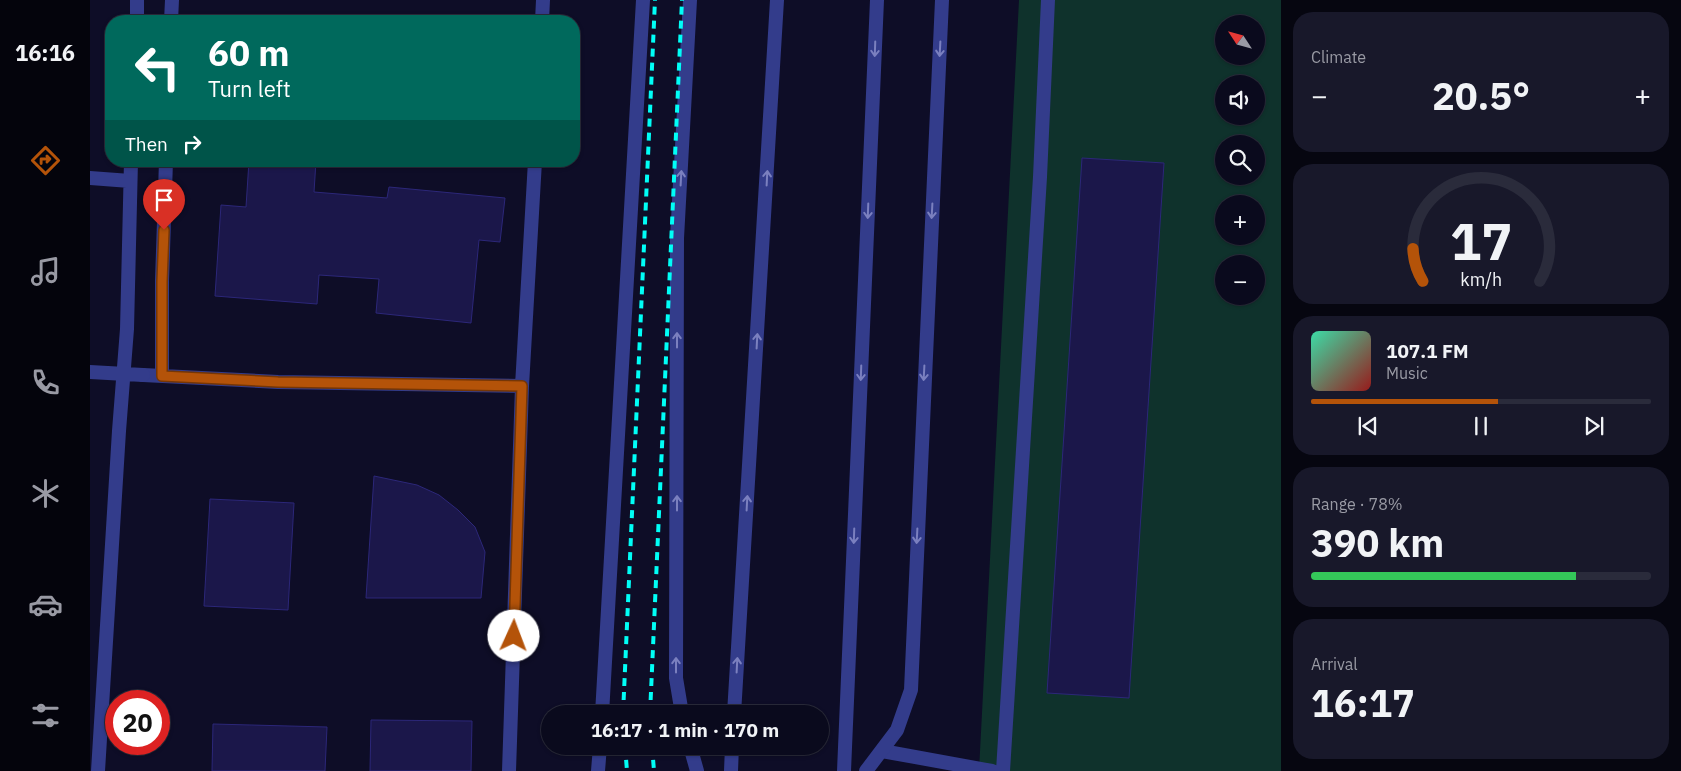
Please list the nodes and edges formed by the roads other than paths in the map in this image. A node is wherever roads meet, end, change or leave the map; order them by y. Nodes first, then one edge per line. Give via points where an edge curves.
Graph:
1 (137, 0) edge
2 (172, 0) edge
3 (543, 0) edge
4 (643, 0) edge
5 (690, 0) edge
6 (777, 0) edge
7 (877, 0) edge
8 (942, 0) edge
9 (1048, 0) edge
10 (137, 15) edge
11 (171, 15) edge
12 (542, 15) edge
13 (131, 167) edge
14 (166, 167) edge
15 (535, 167) edge
16 (90, 178) edge
17 (130, 181) junction
18 (90, 372) edge
19 (124, 374) junction
20 (162, 376) junction
21 (522, 386) junction
22 (603, 705) edge
23 (680, 705) edge
24 (735, 705) edge
25 (882, 751) junction
26 (599, 755) edge
27 (693, 755) edge
28 (732, 755) edge
29 (98, 771) edge
30 (509, 771) edge
31 (598, 771) edge
32 (697, 771) edge
33 (731, 771) edge
34 (844, 771) edge
35 (866, 771) edge
36 (992, 771) edge
37 (1003, 771) edge

1 - 10 street
2 - 11 street
3 - 12 street
4 - 22 street
23 -> 5 street via 676,678 677,238
24 -> 6 street
7 -> 34 street
8 -> 25 street via 911,690 897,730
9 - 37 street
13 - 17 street
14 - 20 street
15 - 21 street
16 - 17 street
17 - 19 street
18 - 19 street
19 - 20 street
19 - 29 street
20 - 21 street via 278,382
21 - 30 street
25 - 35 street
25 - 36 street
26 - 31 street
27 - 32 street
28 - 33 street

